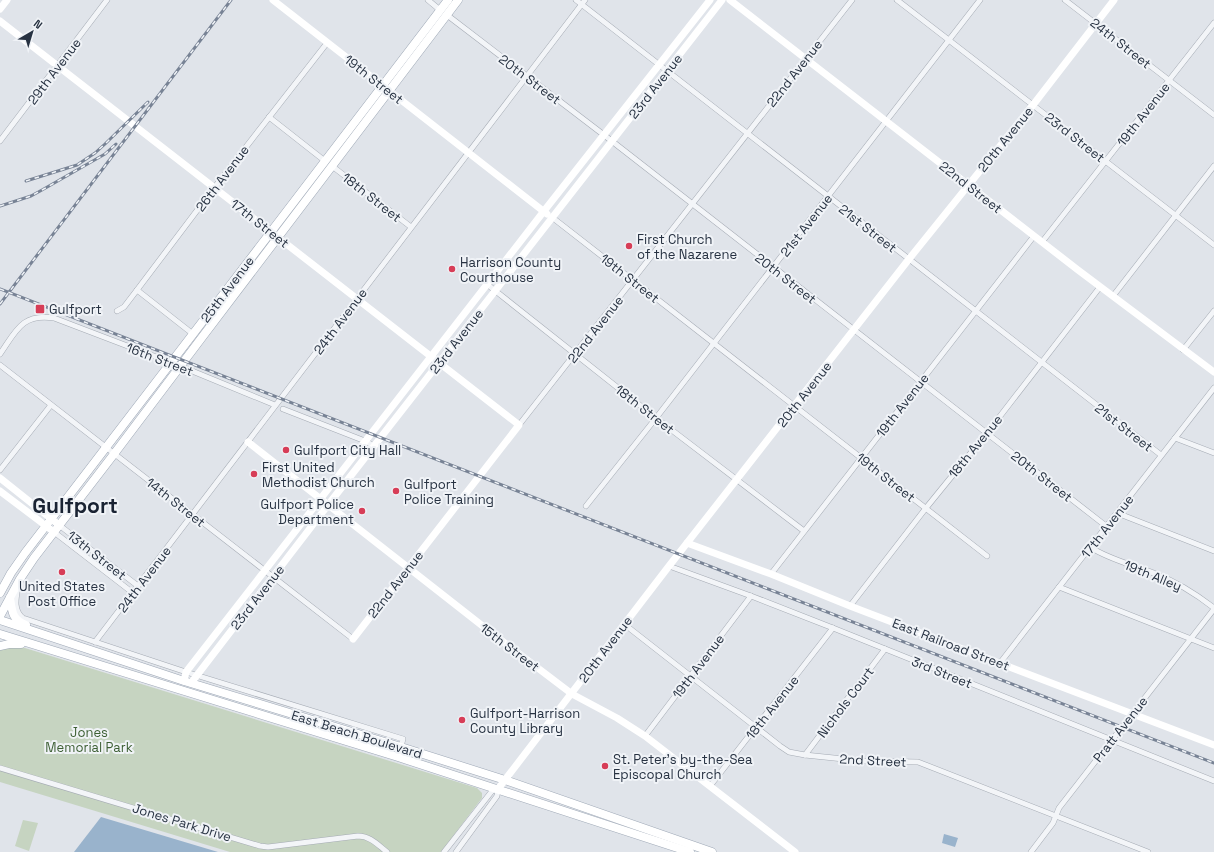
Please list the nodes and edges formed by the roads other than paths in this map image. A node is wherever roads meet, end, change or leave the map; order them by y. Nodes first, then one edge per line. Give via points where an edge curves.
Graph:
1 (7, 0) edge
2 (107, 0) edge
3 (273, 0) edge
4 (428, 0) edge
5 (448, 0) edge
6 (458, 0) edge
7 (576, 0) edge
8 (710, 0) edge
9 (722, 0) edge
10 (730, 0) edge
11 (852, 0) edge
12 (898, 0) edge
13 (980, 0) edge
14 (1065, 0) edge
15 (1114, 0) edge
16 (583, 2) edge
17 (0, 9) edge
18 (443, 13) junction
19 (0, 22) edge
20 (1214, 23) edge
21 (1096, 24) junction
22 (949, 40) junction
23 (327, 43) junction
24 (806, 59) junction
25 (659, 64) junction
26 (57, 66) junction
27 (667, 70) junction
28 (527, 76) junction
29 (1169, 80) junction
30 (386, 88) junction
31 (1033, 105) junction
32 (1214, 115) edge
33 (269, 117) junction
34 (886, 121) junction
35 (748, 133) junction
36 (604, 135) junction
37 (1, 138) edge
38 (612, 141) junction
39 (469, 153) junction
40 (1106, 161) junction
41 (329, 163) junction
42 (1214, 166) edge
43 (968, 185) junction
44 (214, 188) junction
45 (828, 196) junction
46 (692, 204) junction
47 (544, 211) junction
48 (1175, 216) junction
49 (553, 218) junction
50 (411, 227) junction
51 (274, 235) junction
52 (1034, 236) junction
53 (1042, 242) junction
54 (1214, 245) edge
55 (909, 259) junction
56 (773, 267) junction
57 (633, 280) junction
58 (488, 285) junction
59 (1100, 287) junction
60 (137, 290) junction
61 (495, 291) junction
62 (1113, 296) junction
63 (357, 299) junction
64 (117, 311) dead end
65 (976, 311) junction
66 (1214, 311) edge
67 (854, 330) junction
68 (193, 334) junction
69 (714, 343) junction
70 (1183, 350) junction
71 (0, 354) edge
72 (575, 354) junction
73 (431, 357) junction
74 (1041, 362) junction
75 (171, 363) junction
76 (439, 363) junction
77 (0, 365) edge
78 (180, 366) junction
79 (1214, 372) edge
80 (921, 382) junction
81 (1214, 388) edge
82 (51, 405) junction
83 (275, 406) junction
84 (795, 406) junction
85 (283, 409) dead end
86 (656, 418) junction
87 (519, 426) junction
88 (987, 433) junction
89 (1175, 438) junction
90 (365, 441) junction
91 (248, 442) junction
92 (374, 446) junction
93 (106, 448) junction
94 (1214, 453) edge
95 (114, 454) junction
96 (1161, 456) junction
97 (862, 458) junction
98 (0, 470) edge
99 (0, 478) edge
100 (737, 480) junction
101 (0, 491) edge
102 (320, 498) junction
103 (328, 504) junction
104 (586, 506) dead end
105 (926, 508) junction
106 (1118, 513) junction
107 (193, 515) junction
108 (49, 522) junction
109 (1106, 526) junction
110 (57, 529) junction
111 (804, 531) junction
112 (286, 543) junction
113 (688, 544) junction
114 (1090, 547) junction
115 (1214, 551) edge
116 (291, 554) junction
117 (987, 556) dead end
118 (669, 566) junction
119 (408, 567) junction
120 (265, 571) junction
121 (771, 574) junction
122 (273, 577) junction
123 (8, 579) junction
124 (20, 579) junction
125 (138, 586) junction
126 (0, 587) edge
127 (1059, 587) junction
128 (0, 593) edge
129 (133, 593) junction
130 (751, 596) junction
131 (10, 598) junction
132 (850, 606) junction
133 (1214, 608) edge
134 (0, 616) edge
135 (0, 620) edge
136 (624, 624) junction
137 (833, 628) junction
138 (0, 634) edge
139 (1190, 638) junction
140 (353, 639) joint
141 (95, 642) junction
142 (30, 644) junction
143 (0, 646) edge
144 (1214, 648) edge
145 (885, 650) junction
146 (1000, 663) junction
147 (133, 665) junction
148 (186, 672) junction
149 (197, 676) junction
150 (690, 676) junction
151 (188, 682) junction
152 (572, 694) junction
153 (1132, 713) junction
154 (757, 727) junction
155 (645, 736) junction
156 (1111, 740) junction
157 (1214, 745) edge
158 (401, 747) junction
159 (804, 755) junction
160 (398, 757) junction
161 (0, 768) edge
162 (505, 780) junction
163 (1214, 782) edge
164 (710, 786) junction
165 (498, 789) junction
166 (1056, 816) junction
167 (779, 840) junction
168 (387, 852) edge
169 (444, 852) edge
170 (456, 852) edge
171 (690, 852) edge
172 (712, 852) edge
173 (784, 852) edge
174 (795, 852) edge
175 (1031, 852) edge
176 (1148, 852) edge

1 - 17 street
2 - 26 street, 29th Avenue
3 - 23 street, 19th Street
4 - 18 street, 20th Street
5 - 18 main road, 25th Avenue
6 - 18 main road, 25th Avenue
7 - 16 street, 21st Street
8 - 25 street, 23rd Avenue
9 - 27 street, 23rd Avenue
10 - 24 street, 22nd Street
11 - 24 street, 22nd Avenue
12 - 22 street, 23rd Street
13 - 22 street, 21st Avenue
14 - 21 street, 24th Street
15 - 21 street, 20th Avenue
16 - 25 street, 21st Street
16 - 28 street, 24th Avenue
18 - 28 street, 20th Street
18 - 30 main road, 25th Avenue
19 - 26 street, 17th Street
20 - 29 street, 19th Avenue
21 - 29 street, 24th Street
21 - 31 street, 20th Avenue
22 - 31 street, 23rd Street
22 - 34 street, 21st Avenue
23 - 30 street, 19th Street
23 - 33 street, 26th Avenue
24 - 34 street, 22nd Street
24 - 35 street, 22nd Avenue
25 - 27 street, 21st Street
25 - 36 street, 23rd Avenue
26 - 37 street, 29th Avenue
26 - 44 street, 17th Street
27 - 35 street, 21st Street
27 - 38 street, 23rd Avenue
28 - 36 street, 20th Street
28 - 39 street, 24th Avenue
29 - 32 street, 24th Street
29 - 40 street, 19th Avenue
30 - 39 street, 19th Street
30 - 41 main road, 25th Avenue
31 - 40 street, 23rd Street
31 - 43 street, 20th Avenue
33 - 41 street, 18th Street
33 - 44 street, 26th Avenue
34 - 43 street, 22nd Street
34 - 45 street, 21st Avenue
35 - 45 street, 21st Street
35 - 46 street, 22nd Avenue
36 - 38 street, 20th Street
36 - 47 street, 23rd Avenue
38 - 46 street, 20th Street
38 - 49 street, 23rd Avenue
39 - 47 street, 19th Street
39 - 50 street, 24th Avenue
40 - 48 street, 23rd Street
40 - 53 street, 19th Avenue
41 - 50 street, 18th Street
41 - 51 main road, 25th Avenue
42 - 48 street
43 - 52 street, 22nd Street
43 - 55 street, 20th Avenue
44 - 51 street, 17th Street
44 - 60 street, 26th Avenue
45 - 55 street, 21st Street
45 - 56 street, 21st Avenue
46 - 56 street, 20th Street
46 - 57 street, 22nd Avenue
47 - 49 street, 19th Street
47 - 58 street, 23rd Avenue
48 - 54 street, 23rd Street
48 - 62 street
49 - 57 street, 19th Street
49 - 61 street, 23rd Avenue
50 - 63 street, 24th Avenue
51 - 63 street, 17th Street
51 - 68 main road, 25th Avenue
51 - 78 main road, 25th Avenue
52 - 53 street, 22nd Street
52 - 65 street, 19th Avenue
53 - 59 street, 22nd Street
55 - 65 street, 21st Street
55 - 67 street, 20th Avenue
56 - 67 street, 20th Street
56 - 69 street, 21st Avenue
57 - 69 street, 19th Street
57 - 72 street, 22nd Avenue
58 - 61 street, 18th Street
58 - 73 street, 23rd Avenue
59 - 62 street, 22nd Street
59 - 74 street, 18th Avenue
60 - 64 street, 26th Avenue via 124,307
60 - 68 street
61 - 72 street, 18th Street
61 - 76 street, 23rd Avenue
62 - 70 street, 22nd Street
63 - 73 street, 17th Street
63 - 83 street, 24th Avenue
65 - 74 street, 21st Street
65 - 80 street, 19th Avenue
66 - 70 street
67 - 80 street, 20th Street
67 - 84 street, 20th Avenue
68 - 75 main road, 25th Avenue
69 - 84 street, 19th Street
69 - 86 street, 21st Avenue
70 - 79 street, 22nd Street
71 - 75 street, 16th Street via 24,322 42,316 54,318
72 - 86 street, 18th Street
72 - 87 street, 22nd Avenue
73 - 76 street, 17th Street
73 - 90 street, 23rd Avenue
74 - 88 street, 18th Avenue
74 - 96 street, 21st Street
75 - 78 street, 16th Street
75 - 93 main road, 25th Avenue
76 - 87 street, 17th Street
76 - 92 street, 23rd Avenue
77 - 82 street, 14th Street
78 - 83 street, 16th Street
78 - 95 main road, 25th Avenue
80 - 88 street, 20th Street
80 - 97 street, 19th Avenue
81 - 89 street, 17th Avenue
82 - 93 street, 14th Street
82 - 98 street
83 - 91 street, 24th Avenue
84 - 97 street, 19th Street
84 - 100 street, 20th Avenue
85 - 90 street
86 - 100 street, 18th Street
86 - 104 street, 21st Avenue
87 - 119 street, 22nd Avenue
88 - 105 street, 18th Avenue
88 - 109 street, 20th Street
89 - 94 street, 21st Street
89 - 96 street, 17th Avenue
90 - 92 street
90 - 102 street, 23rd Avenue
91 - 102 street, 15th Street
91 - 107 street, 24th Avenue
92 - 103 street, 23rd Avenue
93 - 95 street, 14th Street
93 - 108 main road, 25th Avenue
95 - 107 street, 14th Street
95 - 110 main road, 25th Avenue
96 - 106 street, 17th Avenue
97 - 105 street, 19th Street
97 - 111 street, 19th Avenue
99 - 108 street, 13th Street
100 - 111 street, 18th Street
100 - 113 street, 20th Avenue
101 - 108 street, 13th Street
102 - 103 street, 15th Street
102 - 112 street, 23rd Avenue
103 - 116 street, 23rd Avenue
103 - 119 street, 15th Street
105 - 117 street, 19th Street
105 - 132 street, 18th Avenue
106 - 109 street, 17th Avenue
106 - 115 street
107 - 120 street, 14th Street
107 - 125 street, 24th Avenue
108 - 110 street, 13th Street
108 - 123 main road, 25th Avenue
109 - 114 street, 17th Avenue
110 - 124 main road, 25th Avenue
110 - 125 street, 13th Street
110 - 129 street, 13th Street
111 - 121 street, 19th Avenue
112 - 116 street
112 - 120 street, 23rd Avenue
113 - 118 street, 20th Avenue
113 - 121 street, East Railroad Street
114 - 127 street, 17th Avenue
114 - 133 street, 19th Alley via 1106,556 1162,577
116 - 122 street, 23rd Avenue
118 - 130 street, 3rd Street
118 - 136 street, 20th Avenue
119 - 140 street, 22nd Avenue
119 - 152 street, 15th Street
120 - 122 street, 14th Street
120 - 148 street, 23rd Avenue
121 - 132 street, East Railroad Street
122 - 140 street, 14th Street
122 - 149 street, 23rd Avenue
123 - 126 main road
123 - 128 main road
124 - 131 main road, 25th Avenue
124 - 141 street via 15,605 19,615 29,621
125 - 129 street, 24th Avenue
127 - 139 street
127 - 146 street, 17th Avenue
129 - 141 street, 24th Avenue
130 - 137 street, 3rd Street
130 - 150 street, 19th Avenue
131 - 134 main road, 25th Avenue
131 - 147 main road via 13,614 18,622 122,658
132 - 146 street, East Railroad Street
133 - 139 street, Pratt Avenue
135 - 147 main road, East Beach Boulevard
136 - 150 street, 2nd Street
136 - 152 street, 20th Avenue
137 - 145 street, 3rd Street
137 - 154 street, 18th Avenue
138 - 142 main road, East Beach Boulevard
139 - 144 street
139 - 153 street, Pratt Avenue
141 - 148 street
142 - 143 main road
142 - 160 main road, East Beach Boulevard
145 - 156 street, 3rd Street
145 - 159 street, Nichols Court
146 - 153 street, East Railroad Street
147 - 151 main road, East Beach Boulevard
148 - 149 street
148 - 151 street, 23rd Avenue
149 - 151 street, 23rd Avenue
149 - 158 street via 403,739
150 - 154 street, 2nd Street
150 - 155 street, 19th Avenue
151 - 158 main road, East Beach Boulevard
152 - 155 street, 15th Street
152 - 162 street, 20th Avenue
153 - 156 street, Pratt Avenue
153 - 157 street, East Railroad Street
154 - 159 street, 2nd Street via 789,752
154 - 164 street, 18th Avenue
155 - 164 street, 15th Street
156 - 163 street, 3rd Street
156 - 166 street, Pratt Avenue via 1059,808
158 - 160 street
158 - 162 main road, East Beach Boulevard
159 - 166 street, 2nd Street via 863,761 918,762
160 - 165 main road, East Beach Boulevard
161 - 168 street, Jones Park Drive via 260,846 364,836
162 - 165 street, 20th Avenue
162 - 172 main road, East Beach Boulevard
164 - 167 street, 15th Street
165 - 169 street, 20th Avenue via 492,792
165 - 170 street, 20th Avenue via 497,796
165 - 171 main road, East Beach Boulevard
166 - 175 street, Pratt Avenue
166 - 176 street, 2nd Street
167 - 173 street, 15th Street
167 - 174 street, 15th Street

